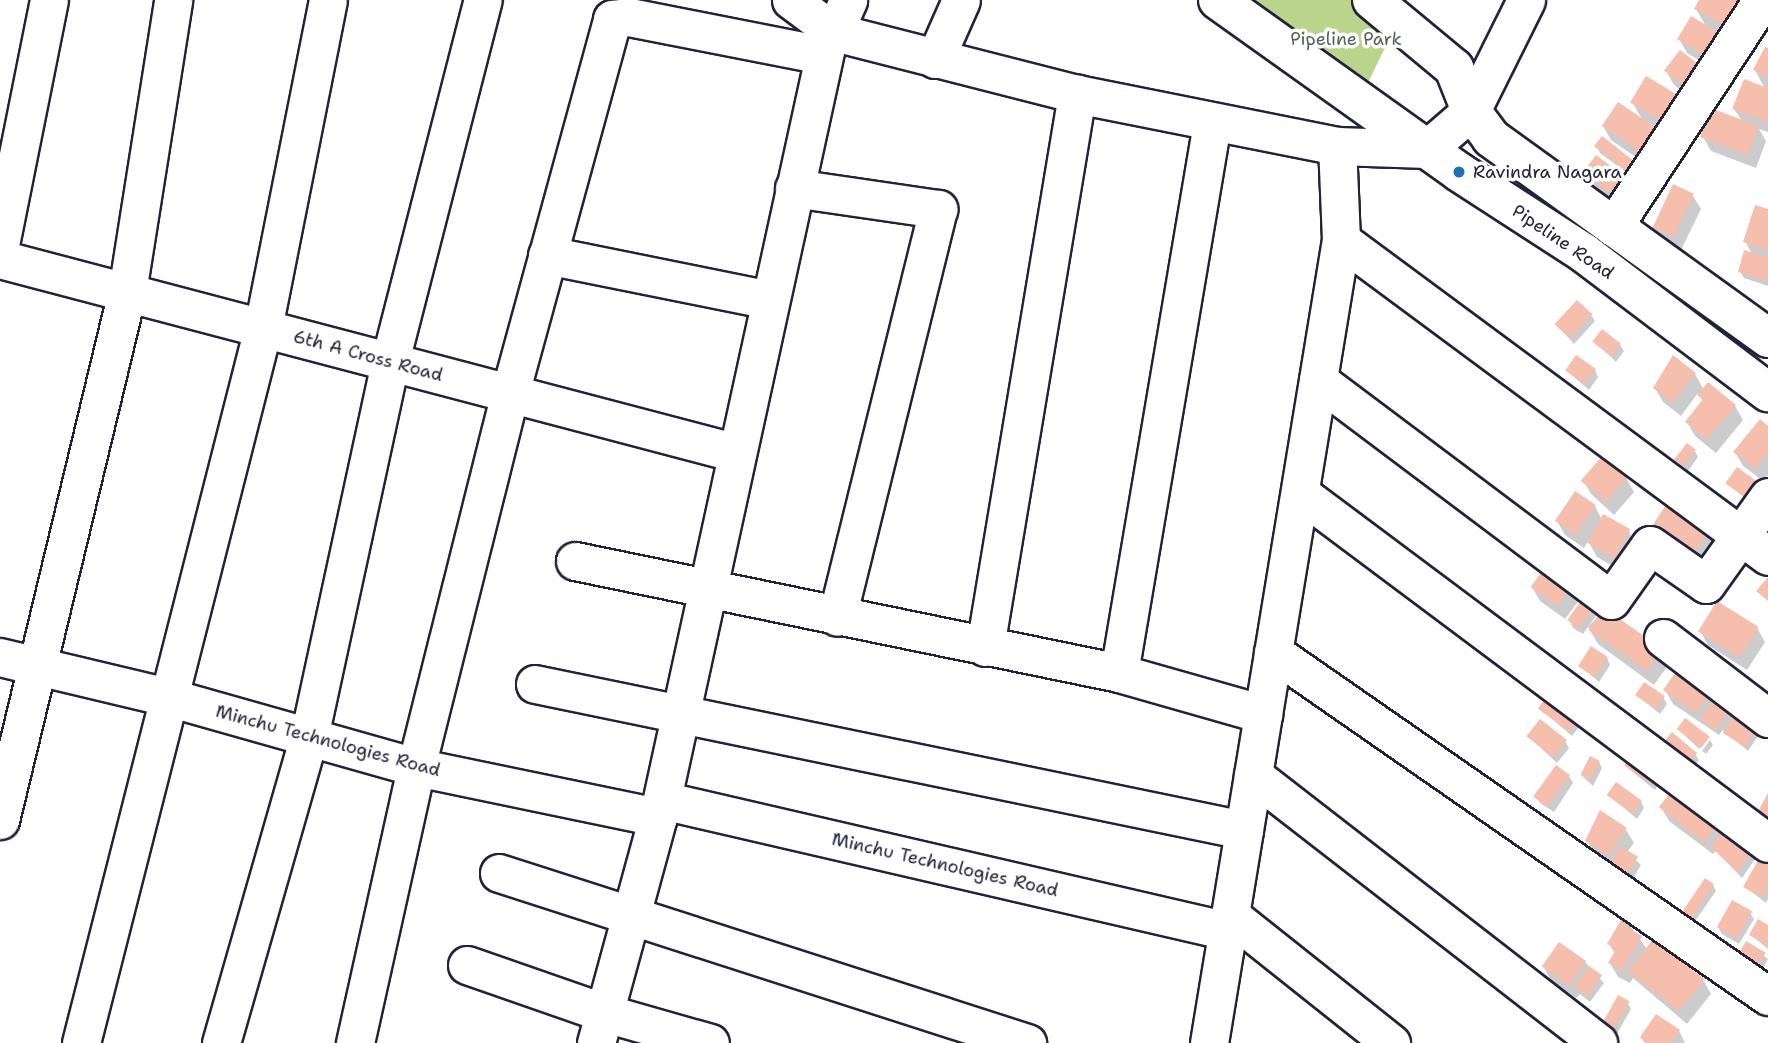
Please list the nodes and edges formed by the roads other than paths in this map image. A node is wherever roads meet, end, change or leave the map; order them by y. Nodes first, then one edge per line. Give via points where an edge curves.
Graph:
1 (49, 0) edge
2 (173, 0) edge
3 (328, 0) edge
4 (484, 0) edge
5 (791, 0) edge
6 (961, 0) edge
7 (1218, 0) edge
8 (1525, 0) edge
9 (1762, 0) edge
10 (1381, 3) edge
11 (835, 29) edge
12 (935, 59) junction
13 (1077, 94) junction
14 (1471, 111) junction
15 (1212, 123) junction
16 (1337, 146) junction
17 (1427, 149) junction
18 (794, 188) junction
19 (1613, 227) junction
20 (1341, 240) junction
21 (0, 244) edge
22 (547, 255) junction
23 (0, 259) edge
24 (127, 292) junction
25 (770, 300) junction
26 (263, 328) junction
27 (1768, 338) edge
28 (390, 361) junction
29 (1318, 380) junction
30 (1768, 392) edge
31 (510, 393) junction
32 (737, 453) junction
33 (1300, 494) junction
34 (1768, 497) edge
35 (1754, 545) edge
36 (575, 561) dead end
37 (708, 586) junction
38 (837, 617) junction
39 (1663, 638) dead end
40 (985, 647) junction
41 (1273, 652) junction
42 (0, 657) edge
43 (39, 668) junction
44 (1119, 673) junction
45 (535, 684) dead end
46 (168, 697) junction
47 (1263, 714) junction
48 (680, 716) junction
49 (1768, 718) edge
50 (309, 737) junction
51 (416, 767) junction
52 (1254, 775) junction
53 (660, 808) junction
54 (0, 820) edge
55 (1244, 830) junction
56 (1768, 843) edge
57 (499, 873) dead end
58 (634, 916) junction
59 (1229, 923) junction
60 (467, 965) dead end
61 (1768, 996) edge
62 (601, 1028) edge
63 (81, 1043) edge
64 (221, 1043) edge
65 (355, 1043) edge
66 (710, 1043) edge
67 (1027, 1043) edge
68 (1209, 1043) edge
69 (1391, 1043) edge
70 (1598, 1043) edge

1 - 21 street
2 - 24 street
3 - 26 street
4 - 28 street
5 - 11 street
6 - 12 street
7 - 17 main road, Pipeline Road
8 - 14 street
9 - 19 street
10 - 14 main road via 1454,68
11 - 12 street
11 - 18 street
11 - 22 street via 611,19
12 - 13 street
13 - 15 street
13 - 40 street
14 - 17 street
14 - 19 main road via 1491,138
15 - 16 street
15 - 44 street
16 - 17 street
16 - 20 street
17 - 30 main road, Pipeline Road via 1584,253
18 - 25 street
18 - 38 street via 937,209
19 - 27 main road
20 - 29 street
20 - 35 street
22 - 25 street
22 - 31 street
23 - 24 street, 6th A Cross Road
24 - 26 street, 6th A Cross Road
24 - 43 street
25 - 32 street
26 - 28 street, 6th A Cross Road
26 - 46 street
28 - 31 street, 6th A Cross Road
28 - 50 street
29 - 33 street
29 - 35 street via 1611,600 1650,545 1706,584
31 - 32 street, 6th A Cross Road
31 - 51 street
32 - 37 street
33 - 41 street
33 - 56 street
34 - 35 street
36 - 37 street
37 - 38 street
37 - 48 street
38 - 40 street
39 - 49 street
40 - 44 street
41 - 47 street
41 - 61 street
42 - 43 street, Minchu Technologies Road
43 - 46 street, Minchu Technologies Road
43 - 54 street
44 - 47 street
45 - 48 street
46 - 50 street, Minchu Technologies Road
46 - 63 street
47 - 52 street
48 - 53 street
48 - 55 street
50 - 51 street, Minchu Technologies Road
50 - 64 street
51 - 53 street, Minchu Technologies Road
51 - 65 street
52 - 55 street
52 - 70 street
53 - 58 street
53 - 59 street, Minchu Technologies Road
55 - 59 street
57 - 58 street
58 - 62 street
58 - 67 street
59 - 68 street
59 - 69 street
60 - 62 street
62 - 66 street

